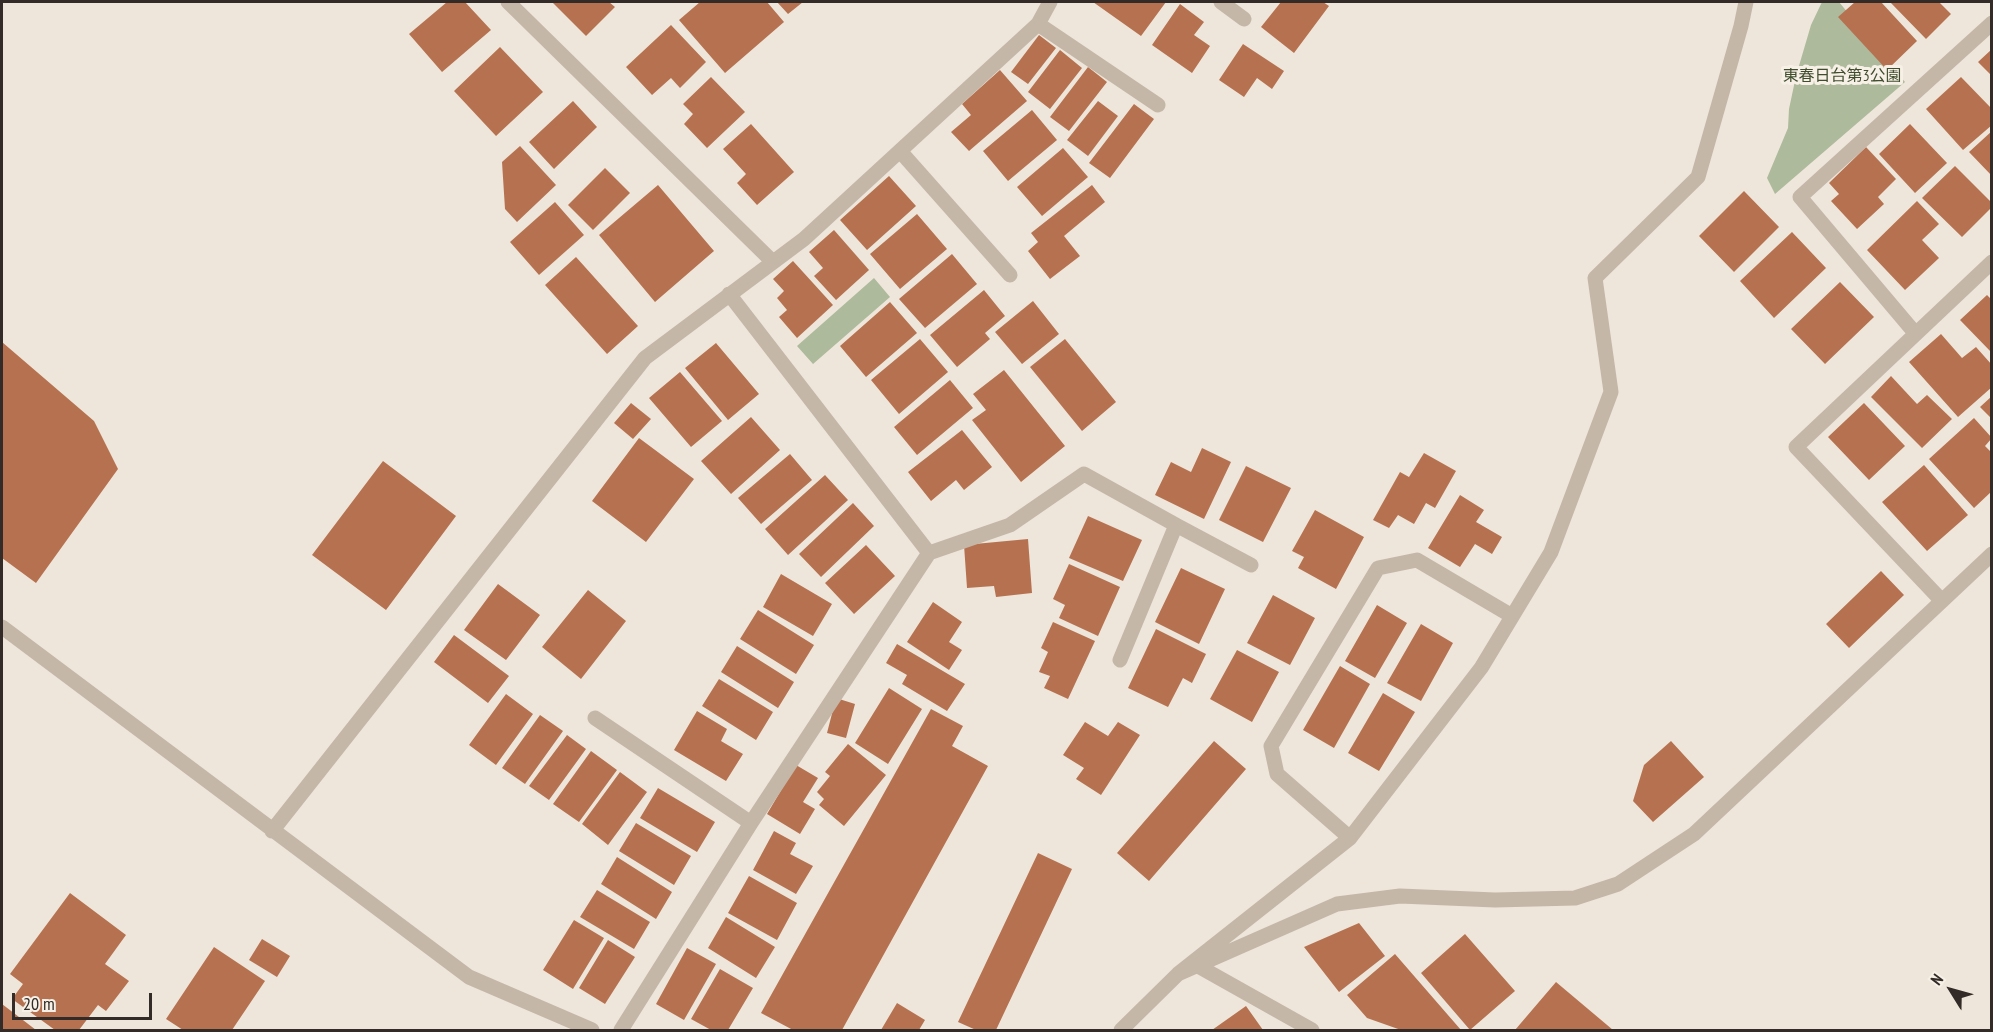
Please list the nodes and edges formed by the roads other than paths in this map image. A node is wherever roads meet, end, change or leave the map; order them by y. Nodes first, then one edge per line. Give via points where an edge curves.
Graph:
1 (508, 2) edge
2 (1050, 2) edge
3 (1221, 2) edge
4 (1746, 2) edge
5 (1244, 19) dead end
6 (1992, 23) edge
7 (1038, 24) junction
8 (1158, 105) dead end
9 (900, 151) junction
10 (773, 262) junction
11 (1992, 262) edge
12 (1010, 275) dead end
13 (729, 294) junction
14 (1915, 333) junction
15 (1176, 525) junction
16 (929, 553) junction
17 (1992, 554) edge
18 (1251, 565) dead end
19 (1942, 601) junction
20 (1512, 616) junction
21 (2, 627) edge
22 (1120, 660) dead end
23 (595, 718) dead end
24 (751, 823) junction
25 (272, 831) junction
26 (1350, 838) junction
27 (1198, 966) junction
28 (1178, 974) junction
29 (568, 1025) edge
30 (592, 1030) edge
31 (621, 1030) edge
32 (1121, 1030) edge
33 (1312, 1030) edge

1 - 10 street
2 - 7 street
3 - 5 street
4 - 20 street via 1698,177 1595,278 1611,392 1551,552
6 - 14 street via 1800,197
7 - 8 street
7 - 9 street
9 - 10 street via 804,239
9 - 12 street
10 - 13 street
11 - 14 street
13 - 16 street
13 - 25 street via 645,358
14 - 19 street via 1796,447
15 - 16 street via 1084,474 1010,525
15 - 18 street
15 - 22 street
16 - 24 street
17 - 19 street
19 - 27 street via 1694,834 1618,884 1575,898 1400,896 1336,904
20 - 26 street via 1481,668
20 - 26 street via 1417,560 1378,568 1271,746 1277,774
21 - 25 street
23 - 24 street
24 - 31 street
25 - 29 street via 469,977
26 - 28 street
27 - 28 street
27 - 33 street
28 - 32 street
29 - 30 street

